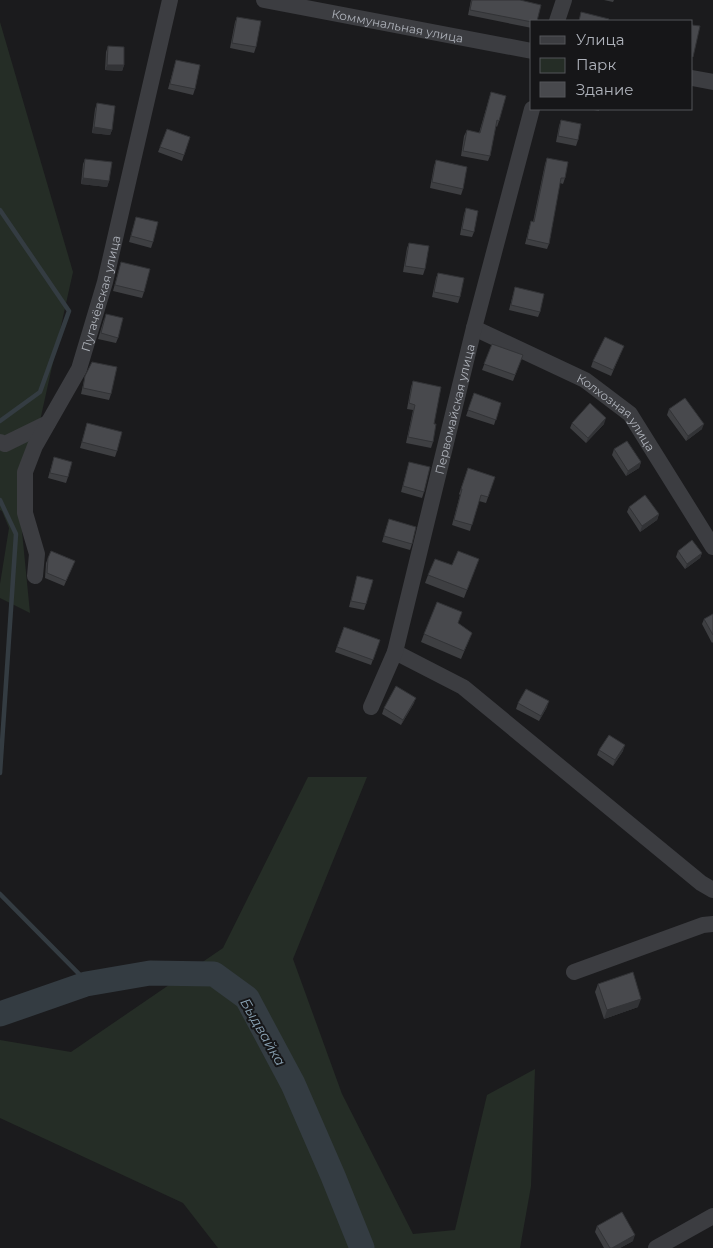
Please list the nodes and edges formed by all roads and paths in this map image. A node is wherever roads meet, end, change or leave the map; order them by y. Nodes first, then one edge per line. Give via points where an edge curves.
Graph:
1 (170, 0) edge
2 (264, 0) edge
3 (564, 0) edge
4 (557, 20) edge
5 (530, 51) edge
6 (693, 78) edge
7 (713, 82) edge
8 (532, 110) edge
9 (474, 328) junction
10 (48, 423) junction
11 (0, 442) edge
12 (713, 547) edge
13 (34, 576) dead end
14 (395, 652) junction
15 (371, 707) dead end
16 (713, 890) edge
17 (713, 924) edge
18 (574, 972) dead end
19 (713, 1216) edge
20 (656, 1248) edge

1 - 10 street, Пугачёвская улица via 105,282 79,368
2 - 5 street, Коммунальная улица
3 - 4 street
6 - 7 street
8 - 9 street, Первомайская улица
9 - 12 street, Колхозная улица via 585,380 630,414
9 - 14 street, Первомайская улица
10 - 11 street via 5,444
10 - 13 street, Пугачёвская улица via 26,472 25,513 37,554
14 - 15 street, Первомайская улица
14 - 16 street via 463,687
17 - 18 street
19 - 20 street

